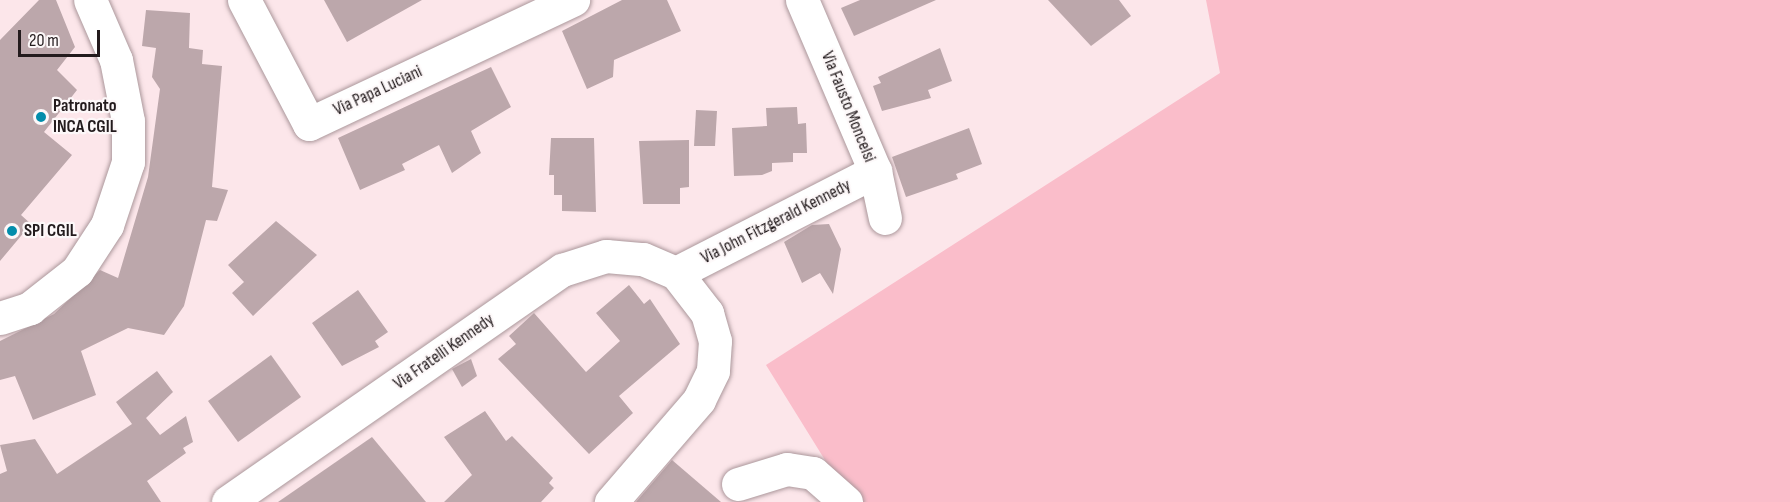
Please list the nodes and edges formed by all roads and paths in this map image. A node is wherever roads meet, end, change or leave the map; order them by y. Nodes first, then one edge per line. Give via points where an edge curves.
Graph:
1 (90, 0) edge
2 (244, 0) edge
3 (802, 0) edge
4 (559, 3) edge
5 (875, 171) junction
6 (885, 218) dead end
7 (676, 273) junction
8 (0, 318) edge
9 (738, 484) dead end
10 (228, 502) edge
11 (611, 502) edge
12 (846, 502) edge

1 - 8 street via 116,60 128,121 128,162 107,225 77,271 30,308
2 - 4 street, Via Papa Luciani via 309,124
3 - 5 street, Via Fausto Moncelsi
5 - 6 street, Via Fausto Moncelsi
5 - 7 street, Via John Fitzgerald Kennedy
7 - 10 street, Via Fratelli Kennedy via 643,259 606,256 561,270
7 - 11 street via 707,313 715,340 713,371 699,400
9 - 12 street via 787,469 813,473

